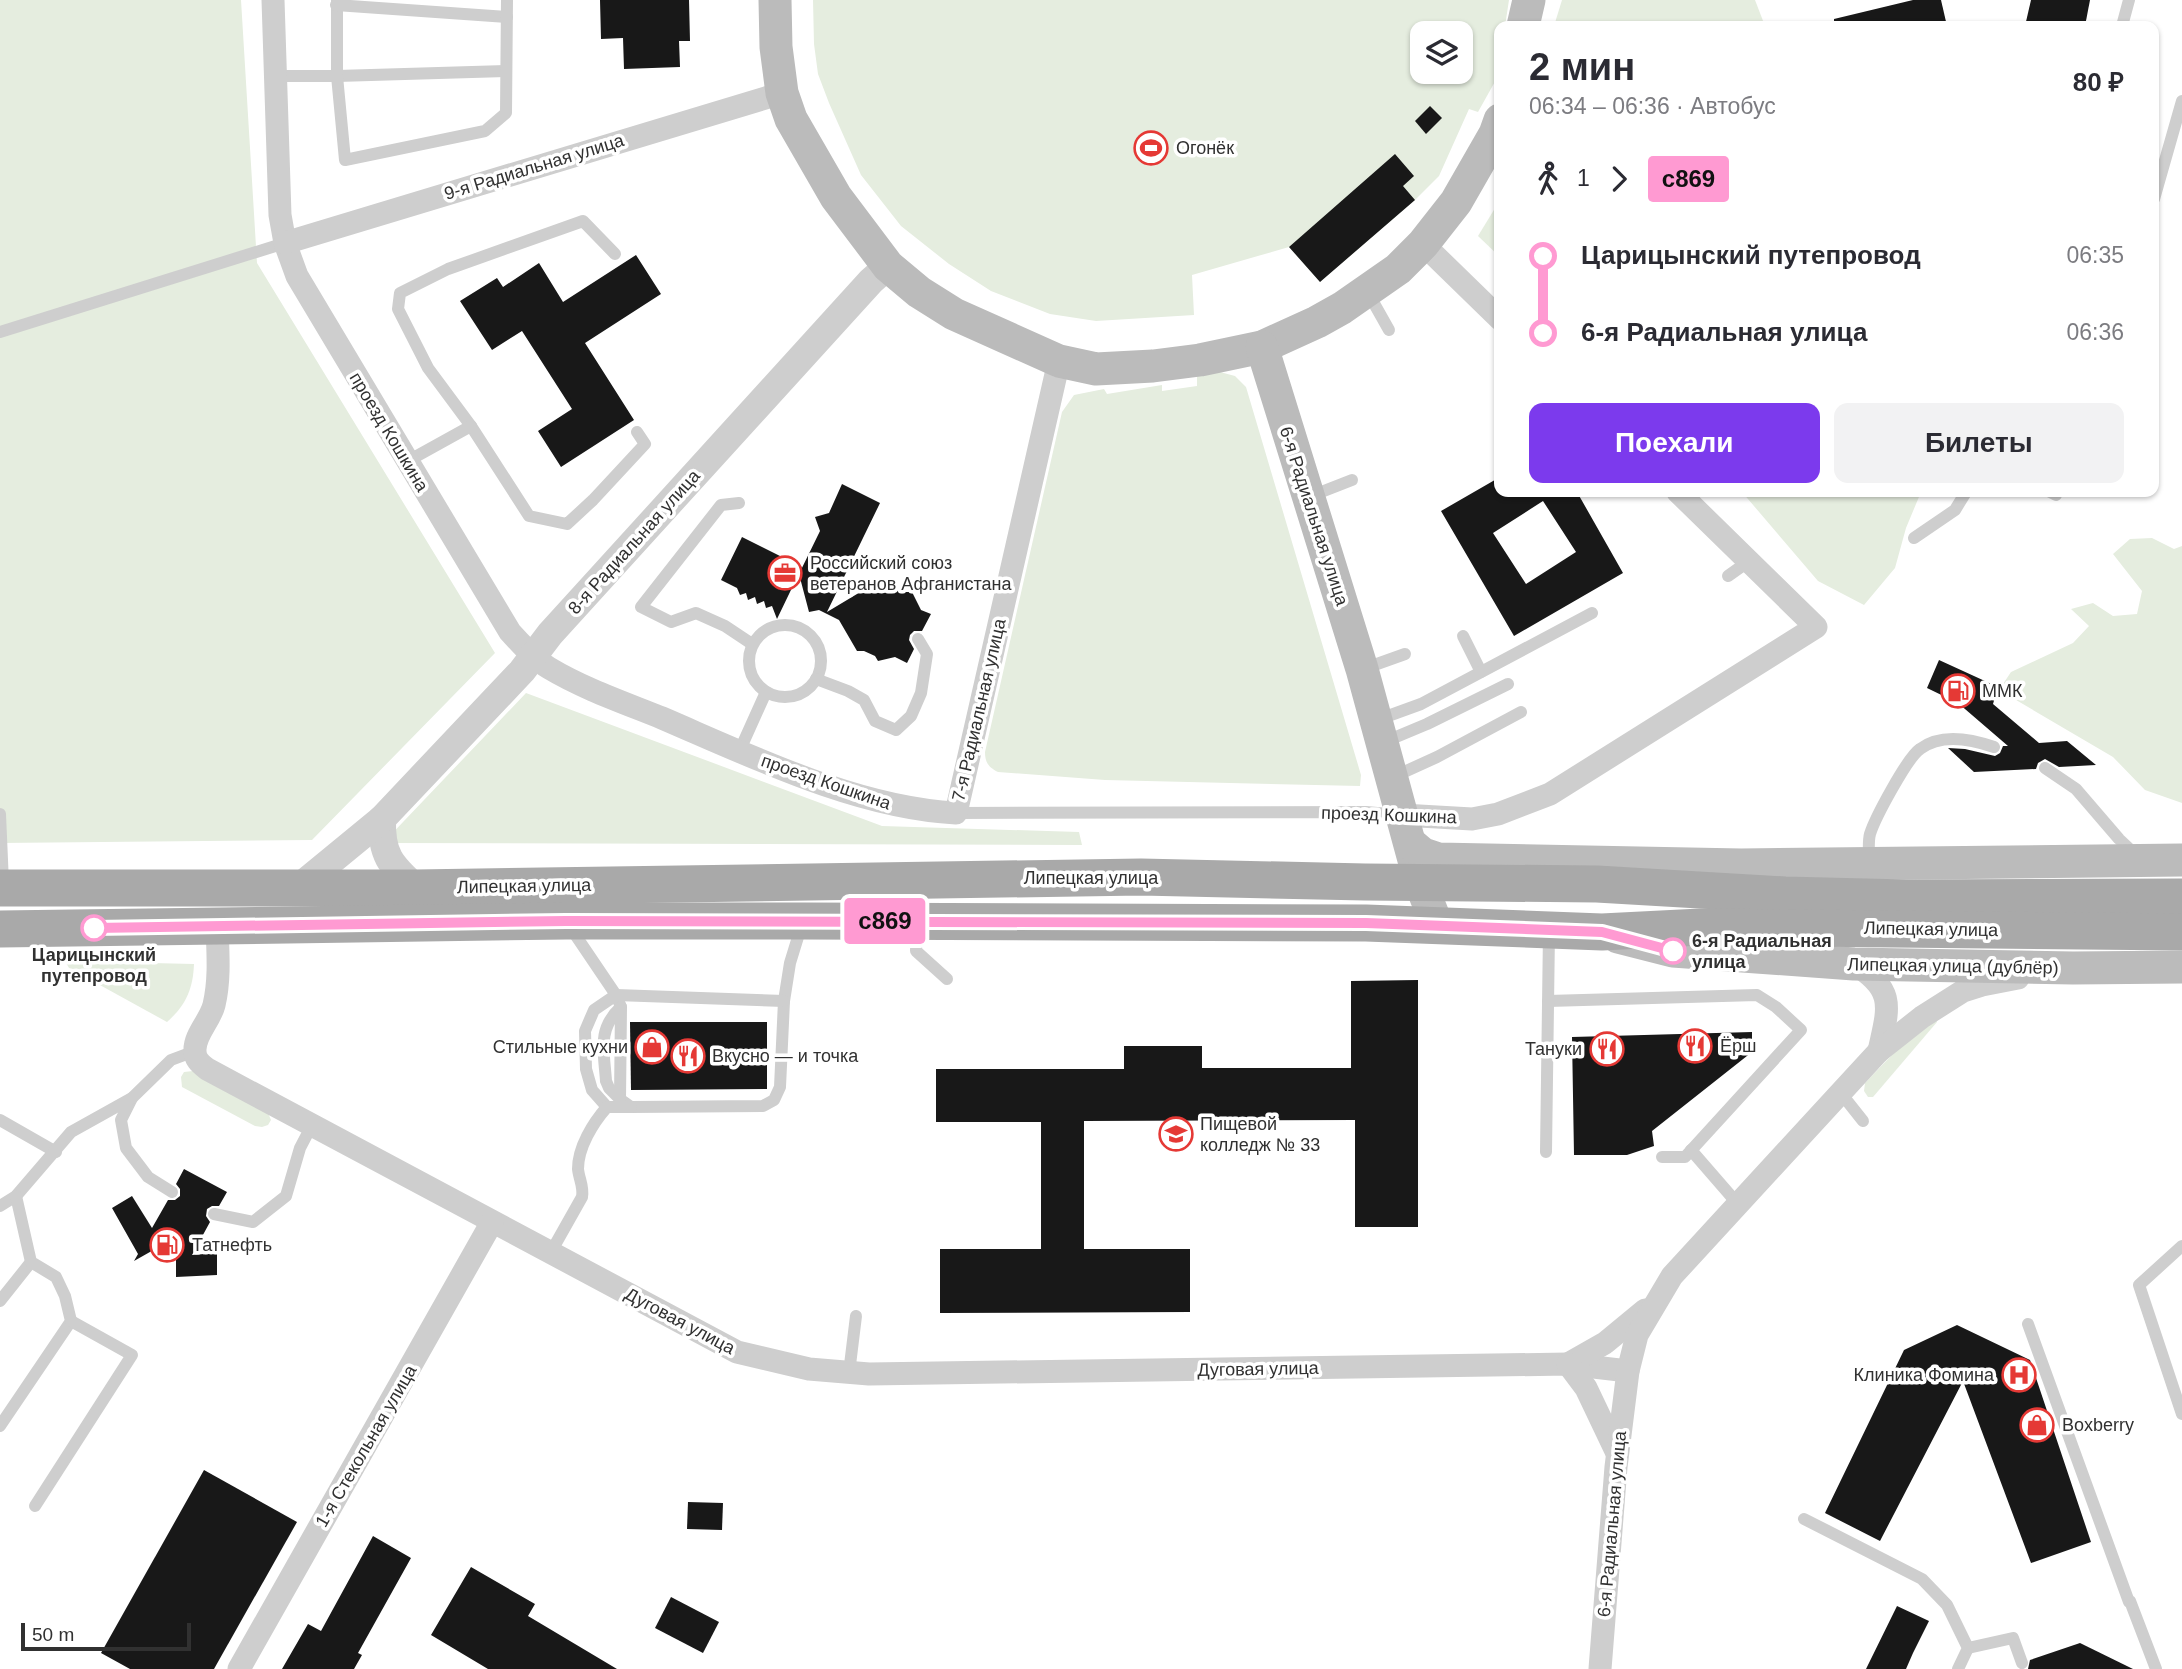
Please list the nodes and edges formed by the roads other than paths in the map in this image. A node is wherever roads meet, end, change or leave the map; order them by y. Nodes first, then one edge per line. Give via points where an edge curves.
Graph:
1 (273, 0) edge
2 (507, 0) edge
3 (775, 0) edge
4 (1529, 0) edge
5 (2129, 0) edge
6 (336, 3) edge
7 (507, 17) junction
8 (1524, 21) edge
9 (2123, 21) edge
10 (506, 71) junction
11 (275, 76) junction
12 (337, 76) junction
13 (782, 93) junction
14 (2182, 101) edge
15 (1494, 136) edge
16 (2159, 182) edge
17 (285, 243) junction
18 (1423, 244) junction
19 (615, 254) dead end
20 (888, 266) junction
21 (1367, 291) junction
22 (1494, 313) edge
23 (1389, 330) dead end
24 (0, 332) edge
25 (1262, 347) junction
26 (1059, 361) junction
27 (471, 426) junction
28 (637, 432) dead end
29 (406, 461) junction
30 (1352, 480) dead end
31 (1683, 497) edge
32 (1963, 497) edge
33 (1308, 498) junction
34 (739, 503) dead end
35 (1913, 538) dead end
36 (1749, 561) junction
37 (1727, 576) dead end
38 (1591, 613) dead end
39 (1463, 636) dead end
40 (918, 639) dead end
41 (752, 644) junction
42 (1405, 653) dead end
43 (533, 657) junction
44 (1362, 669) junction
45 (1481, 672) junction
46 (816, 679) junction
47 (1508, 684) dead end
48 (766, 692) junction
49 (1521, 712) dead end
50 (1380, 731) junction
51 (1994, 747) dead end
52 (739, 752) junction
53 (2045, 768) dead end
54 (1392, 777) junction
55 (956, 813) junction
56 (0, 814) edge
57 (382, 819) junction
58 (1406, 829) junction
59 (2141, 859) junction
60 (2182, 860) edge
61 (1869, 862) junction
62 (1741, 865) junction
63 (1420, 882) junction
64 (1597, 884) junction
65 (1, 888) edge
66 (298, 888) junction
67 (416, 888) junction
68 (2182, 897) edge
69 (566, 921) junction
70 (803, 921) junction
71 (917, 921) junction
72 (1437, 925) junction
73 (217, 927) junction
74 (0, 929) edge
75 (1549, 931) junction
76 (1602, 932) junction
77 (2182, 932) edge
78 (1854, 964) junction
79 (2182, 967) edge
80 (2073, 968) junction
81 (947, 979) dead end
82 (616, 995) junction
83 (784, 1001) junction
84 (1548, 1001) junction
85 (195, 1051) junction
86 (1879, 1051) junction
87 (1840, 1092) junction
88 (132, 1098) junction
89 (625, 1103) junction
90 (607, 1107) junction
91 (0, 1120) edge
92 (1863, 1121) dead end
93 (312, 1125) junction
94 (1691, 1150) junction
95 (56, 1152) junction
96 (1546, 1152) dead end
97 (1662, 1157) dead end
98 (172, 1192) dead end
99 (16, 1196) junction
100 (1737, 1203) junction
101 (0, 1206) edge
102 (214, 1214) dead end
103 (492, 1222) junction
104 (2182, 1246) edge
105 (551, 1252) junction
106 (31, 1262) junction
107 (0, 1301) edge
108 (1654, 1302) junction
109 (856, 1316) dead end
110 (71, 1321) junction
111 (2028, 1324) dead end
112 (1567, 1364) junction
113 (1628, 1371) junction
114 (849, 1373) junction
115 (2182, 1414) edge
116 (0, 1426) edge
117 (1617, 1454) junction
118 (35, 1506) dead end
119 (1804, 1519) dead end
120 (1968, 1648) junction
121 (2022, 1663) dead end
122 (239, 1669) edge
123 (1600, 1669) edge
124 (1958, 1669) edge
125 (2156, 1669) edge

1 - 11 street, проезд Кошкина
2 - 7 lane
3 - 13 main road
4 - 8 main road
5 - 9 lane
6 - 7 lane
6 - 12 lane
7 - 10 lane
10 - 12 lane
10 - 12 lane via 506,113 485,131 345,160
11 - 12 lane
11 - 17 street, проезд Кошкина
13 - 17 street, 9-я Радиальная улица
13 - 20 main road via 791,119 836,197
14 - 16 lane
15 - 18 main road via 1456,202
17 - 24 lane
17 - 29 street, проезд Кошкина via 297,276
18 - 21 main road
18 - 22 street
19 - 27 lane via 583,221 448,270 400,293 398,309 428,368
20 - 26 main road via 954,314
20 - 43 street, 8-я Радиальная улица
21 - 23 lane
21 - 25 main road via 1317,322
25 - 26 main road via 1153,366 1096,369
25 - 33 main road, 6-я Радиальная улица
26 - 55 street, 7-я Радиальная улица
27 - 28 lane via 529,516 567,524 645,444
27 - 29 lane
29 - 43 street, проезд Кошкина via 510,632
30 - 33 lane
31 - 36 street
32 - 35 lane via 1955,510
33 - 44 main road, 6-я Радиальная улица
34 - 41 lane via 721,505 641,607 671,622 695,613
36 - 37 lane
36 - 58 street, проезд Кошкина via 1816,627 1550,794 1498,814
38 - 45 lane
39 - 45 lane
40 - 46 lane via 927,654 921,693 911,716 896,730 875,721 864,700
41 - 46 lane via 778,625 794,626 818,647 821,663
41 - 48 lane via 750,671
42 - 44 lane
43 - 52 street, проезд Кошкина via 565,677
43 - 57 street, 8-я Радиальная улица
44 - 50 main road, 6-я Радиальная улица
45 - 50 lane
46 - 48 lane via 794,696
47 - 50 lane via 1427,724
48 - 52 lane
49 - 54 lane
50 - 54 main road, 6-я Радиальная улица
51 - 61 lane via 1968,738 1920,749 1903,770 1869,835
52 - 55 street, проезд Кошкина via 866,798
53 - 59 lane via 2076,789
54 - 58 main road, 6-я Радиальная улица
55 - 58 lane, проезд Кошкина via 1366,812
56 - 65 lane
57 - 66 street, 8-я Радиальная улица
57 - 67 street via 385,853
58 - 62 main road via 1423,854 1438,859
58 - 63 main road, 6-я Радиальная улица
59 - 60 main road
59 - 61 main road
61 - 62 main road
62 - 64 main road
63 - 64 main road, Липецкая улица
63 - 67 main road, Липецкая улица via 1141,877
63 - 72 main road, 6-я Радиальная улица
64 - 68 main road, Липецкая улица via 1785,895
65 - 66 main road, Липецкая улица
66 - 67 main road, Липецкая улица
69 - 70 main road, Липецкая улица
69 - 73 main road, Липецкая улица
69 - 82 lane
70 - 71 main road, Липецкая улица
70 - 83 lane
71 - 72 main road, Липецкая улица
71 - 81 lane via 916,951
72 - 75 main road, Липецкая улица
73 - 74 main road, Липецкая улица
73 - 85 street via 217,991
75 - 76 main road, Липецкая улица
75 - 84 lane
76 - 77 main road, Липецкая улица via 1701,927
76 - 78 main road, Липецкая улица (дублёр) via 1673,951
78 - 80 main road, Липецкая улица (дублёр)
78 - 86 street via 1884,990 1887,1009
79 - 80 main road, Липецкая улица (дублёр)
80 - 86 street, 6-я Радиальная улица via 1963,991
82 - 83 lane
82 - 89 lane via 621,1007
82 - 90 lane via 594,1010 585,1031 592,1090
83 - 89 lane via 780,1087 774,1100 763,1106
84 - 94 lane via 1757,995 1801,1030
84 - 96 lane
85 - 88 lane via 171,1060
85 - 93 street, Дуговая улица via 207,1069
86 - 87 street, 6-я Радиальная улица
87 - 92 lane
87 - 100 street, 6-я Радиальная улица
88 - 95 lane via 71,1132
88 - 98 lane via 121,1120 126,1148 148,1177
89 - 90 lane
90 - 105 lane via 593,1123 585,1143 578,1169 582,1198
91 - 95 lane
93 - 102 lane via 286,1196 253,1222
93 - 103 street, Дуговая улица
94 - 97 lane via 1685,1157
94 - 100 lane
95 - 99 lane
99 - 101 lane
99 - 106 lane
100 - 108 street, 6-я Радиальная улица
103 - 105 street, Дуговая улица
103 - 122 street, 1-я Стекольная улица
104 - 115 lane via 2139,1285
105 - 114 street, Дуговая улица via 737,1352
106 - 107 lane
106 - 110 lane via 56,1277
108 - 112 street, Дуговая улица via 1605,1343
108 - 113 street, 6-я Радиальная улица via 1637,1335
109 - 114 lane
110 - 116 lane
110 - 118 lane via 132,1355
111 - 125 lane
112 - 113 street, Дуговая улица
112 - 114 street, Дуговая улица
112 - 117 street via 1586,1388
113 - 117 street, 6-я Радиальная улица
117 - 123 street, 6-я Радиальная улица
119 - 120 lane via 1922,1579 1947,1605
120 - 121 lane via 2014,1638
120 - 124 lane

